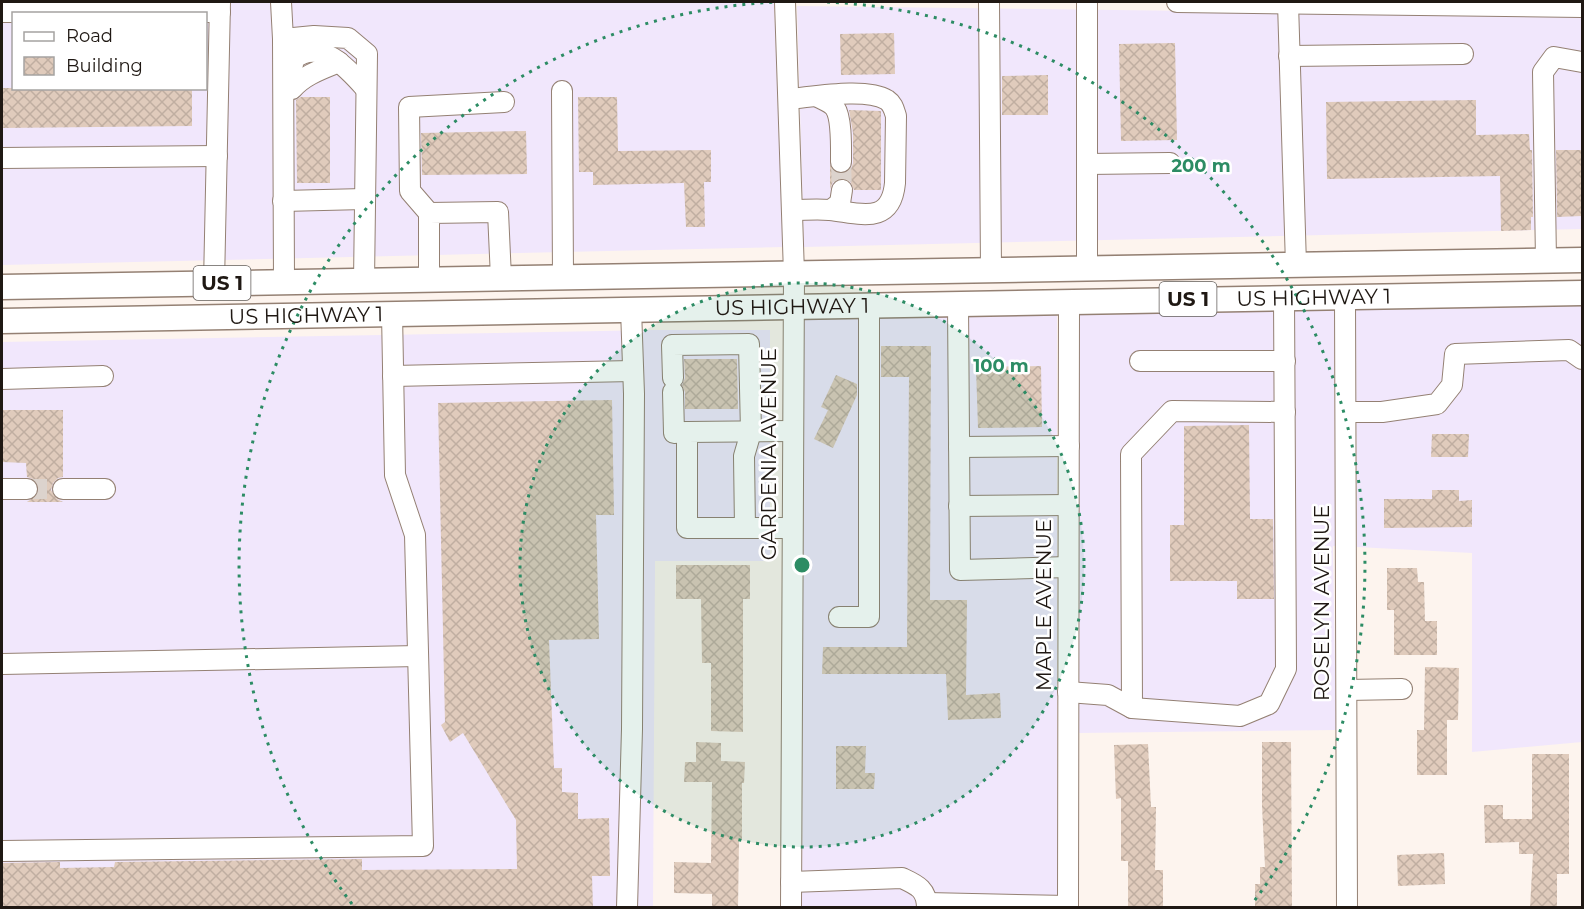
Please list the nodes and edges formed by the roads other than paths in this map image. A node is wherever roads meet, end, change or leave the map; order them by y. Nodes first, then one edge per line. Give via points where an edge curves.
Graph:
1 (280, 2) edge
2 (786, 2) edge
3 (989, 2) edge
4 (1087, 2) edge
5 (1177, 2) edge
6 (1216, 2) edge
7 (1288, 3) junction
8 (220, 7) edge
9 (1582, 7) edge
10 (2, 12) edge
11 (283, 39) junction
12 (1463, 54) dead end
13 (1289, 56) junction
14 (1582, 61) edge
15 (366, 89) junction
16 (562, 91) dead end
17 (818, 97) junction
18 (789, 99) junction
19 (504, 102) dead end
20 (217, 156) junction
21 (2, 158) edge
22 (841, 162) tunnel mouth
23 (1170, 163) dead end
24 (1087, 164) junction
25 (842, 190) tunnel mouth
26 (283, 196) junction
27 (364, 199) junction
28 (792, 210) junction
29 (831, 210) junction
30 (429, 213) junction
31 (1546, 260) junction
32 (1582, 260) edge
33 (1296, 265) junction
34 (1087, 269) junction
35 (991, 270) junction
36 (794, 274) junction
37 (501, 278) junction
38 (563, 278) junction
39 (436, 280) junction
40 (364, 281) junction
41 (284, 282) junction
42 (214, 283) junction
43 (2, 286) edge
44 (1582, 293) edge
45 (1284, 297) junction
46 (1345, 298) junction
47 (1069, 302) junction
48 (958, 304) junction
49 (869, 305) junction
50 (793, 306) junction
51 (631, 309) junction
52 (392, 313) junction
53 (302, 315) junction
54 (2, 321) edge
55 (1582, 359) edge
56 (1140, 361) dead end
57 (1285, 361) junction
58 (633, 371) junction
59 (103, 376) dead end
60 (393, 376) junction
61 (2, 379) edge
62 (1285, 412) junction
63 (1346, 412) junction
64 (793, 431) junction
65 (687, 432) junction
66 (751, 432) junction
67 (1069, 446) junction
68 (958, 447) junction
69 (2, 489) edge
70 (27, 489) tunnel mouth
71 (63, 489) tunnel mouth
72 (105, 489) dead end
73 (1068, 505) junction
74 (959, 506) junction
75 (745, 528) junction
76 (792, 528) junction
77 (1068, 567) junction
78 (839, 617) dead end
79 (418, 656) junction
80 (2, 664) edge
81 (1402, 689) dead end
82 (1347, 690) junction
83 (1068, 692) junction
84 (1132, 708) junction
85 (2, 851) edge
86 (791, 882) junction
87 (927, 905) edge
88 (1068, 907) edge
89 (627, 908) edge
90 (791, 908) edge
91 (1347, 908) edge

1 - 11 street
2 - 18 street, GARDENIA AVENUE
3 - 35 street
4 - 24 street
5 - 6 street
6 - 7 street
7 - 9 street
7 - 13 street
8 - 10 street
8 - 20 street
11 - 15 street via 348,38 367,54
11 - 26 street
12 - 13 street
13 - 33 street
14 - 31 street via 1554,57 1543,72
15 - 26 street via 345,65 318,52 300,54 294,59 291,182
15 - 27 street
16 - 38 street
17 - 18 street
17 - 22 street via 836,108
17 - 29 street via 848,93 886,99 896,116 896,183 890,204 871,215
18 - 28 street, GARDENIA AVENUE
19 - 30 street via 409,107 410,191
20 - 21 street
20 - 42 street
23 - 24 street
24 - 34 street
25 - 29 street via 840,203
26 - 27 street
26 - 41 street
27 - 40 street
28 - 29 street
28 - 36 street, GARDENIA AVENUE
30 - 37 street via 498,212
30 - 39 street
31 - 32 main road, US HIGHWAY 1 / US 1
31 - 33 main road, US HIGHWAY 1 / US 1
33 - 34 main road, US HIGHWAY 1 / US 1
34 - 35 main road, US HIGHWAY 1 / US 1
35 - 36 main road, US HIGHWAY 1 / US 1
36 - 38 main road, US HIGHWAY 1 / US 1
36 - 50 street, GARDENIA AVENUE
37 - 38 main road, US HIGHWAY 1 / US 1
37 - 39 main road, US HIGHWAY 1 / US 1
39 - 40 main road, US HIGHWAY 1 / US 1
39 - 52 main road via 407,294
40 - 41 main road, US HIGHWAY 1 / US 1
40 - 53 main road via 347,297
41 - 42 main road, US HIGHWAY 1 / US 1
42 - 43 main road, US HIGHWAY 1 / US 1
44 - 46 main road, US HIGHWAY 1 / US 1
45 - 46 main road, US HIGHWAY 1 / US 1
45 - 47 main road, US HIGHWAY 1 / US 1
45 - 57 street
46 - 63 street, ROSELYN AVENUE
47 - 48 main road, US HIGHWAY 1 / US 1
47 - 67 street, MAPLE AVENUE
48 - 49 main road, US HIGHWAY 1 / US 1
48 - 68 street
49 - 50 main road, US HIGHWAY 1 / US 1
49 - 78 street via 869,617
50 - 51 main road, US HIGHWAY 1 / US 1
50 - 64 street, GARDENIA AVENUE
51 - 52 main road, US HIGHWAY 1 / US 1
51 - 58 street
52 - 53 main road, US HIGHWAY 1 / US 1
52 - 60 street
53 - 54 main road, US HIGHWAY 1 / US 1
55 - 63 street via 1569,350 1455,354 1452,385 1437,404 1382,412
56 - 57 street
57 - 62 street
58 - 60 street
58 - 89 street
59 - 61 street
60 - 79 street via 394,475 415,535
62 - 84 street via 1172,411 1131,454
62 - 84 street via 1286,669 1269,704 1240,716
63 - 82 street, ROSELYN AVENUE
64 - 66 street
64 - 76 street, GARDENIA AVENUE
65 - 66 street
65 - 66 street via 674,433 672,345 749,344
65 - 75 street via 687,528
66 - 75 street via 744,456
67 - 68 street
67 - 73 street, MAPLE AVENUE
68 - 74 street
69 - 70 street
71 - 72 street
73 - 74 street
73 - 77 street, MAPLE AVENUE
74 - 77 street via 960,570
75 - 76 street
76 - 86 street, GARDENIA AVENUE
77 - 83 street, MAPLE AVENUE
79 - 80 street
79 - 85 street via 423,846
81 - 82 street
82 - 91 street, ROSELYN AVENUE
83 - 84 street via 1108,695
83 - 88 street, MAPLE AVENUE
86 - 87 street via 902,878 917,885 927,897
86 - 90 street, GARDENIA AVENUE
87 - 88 street

